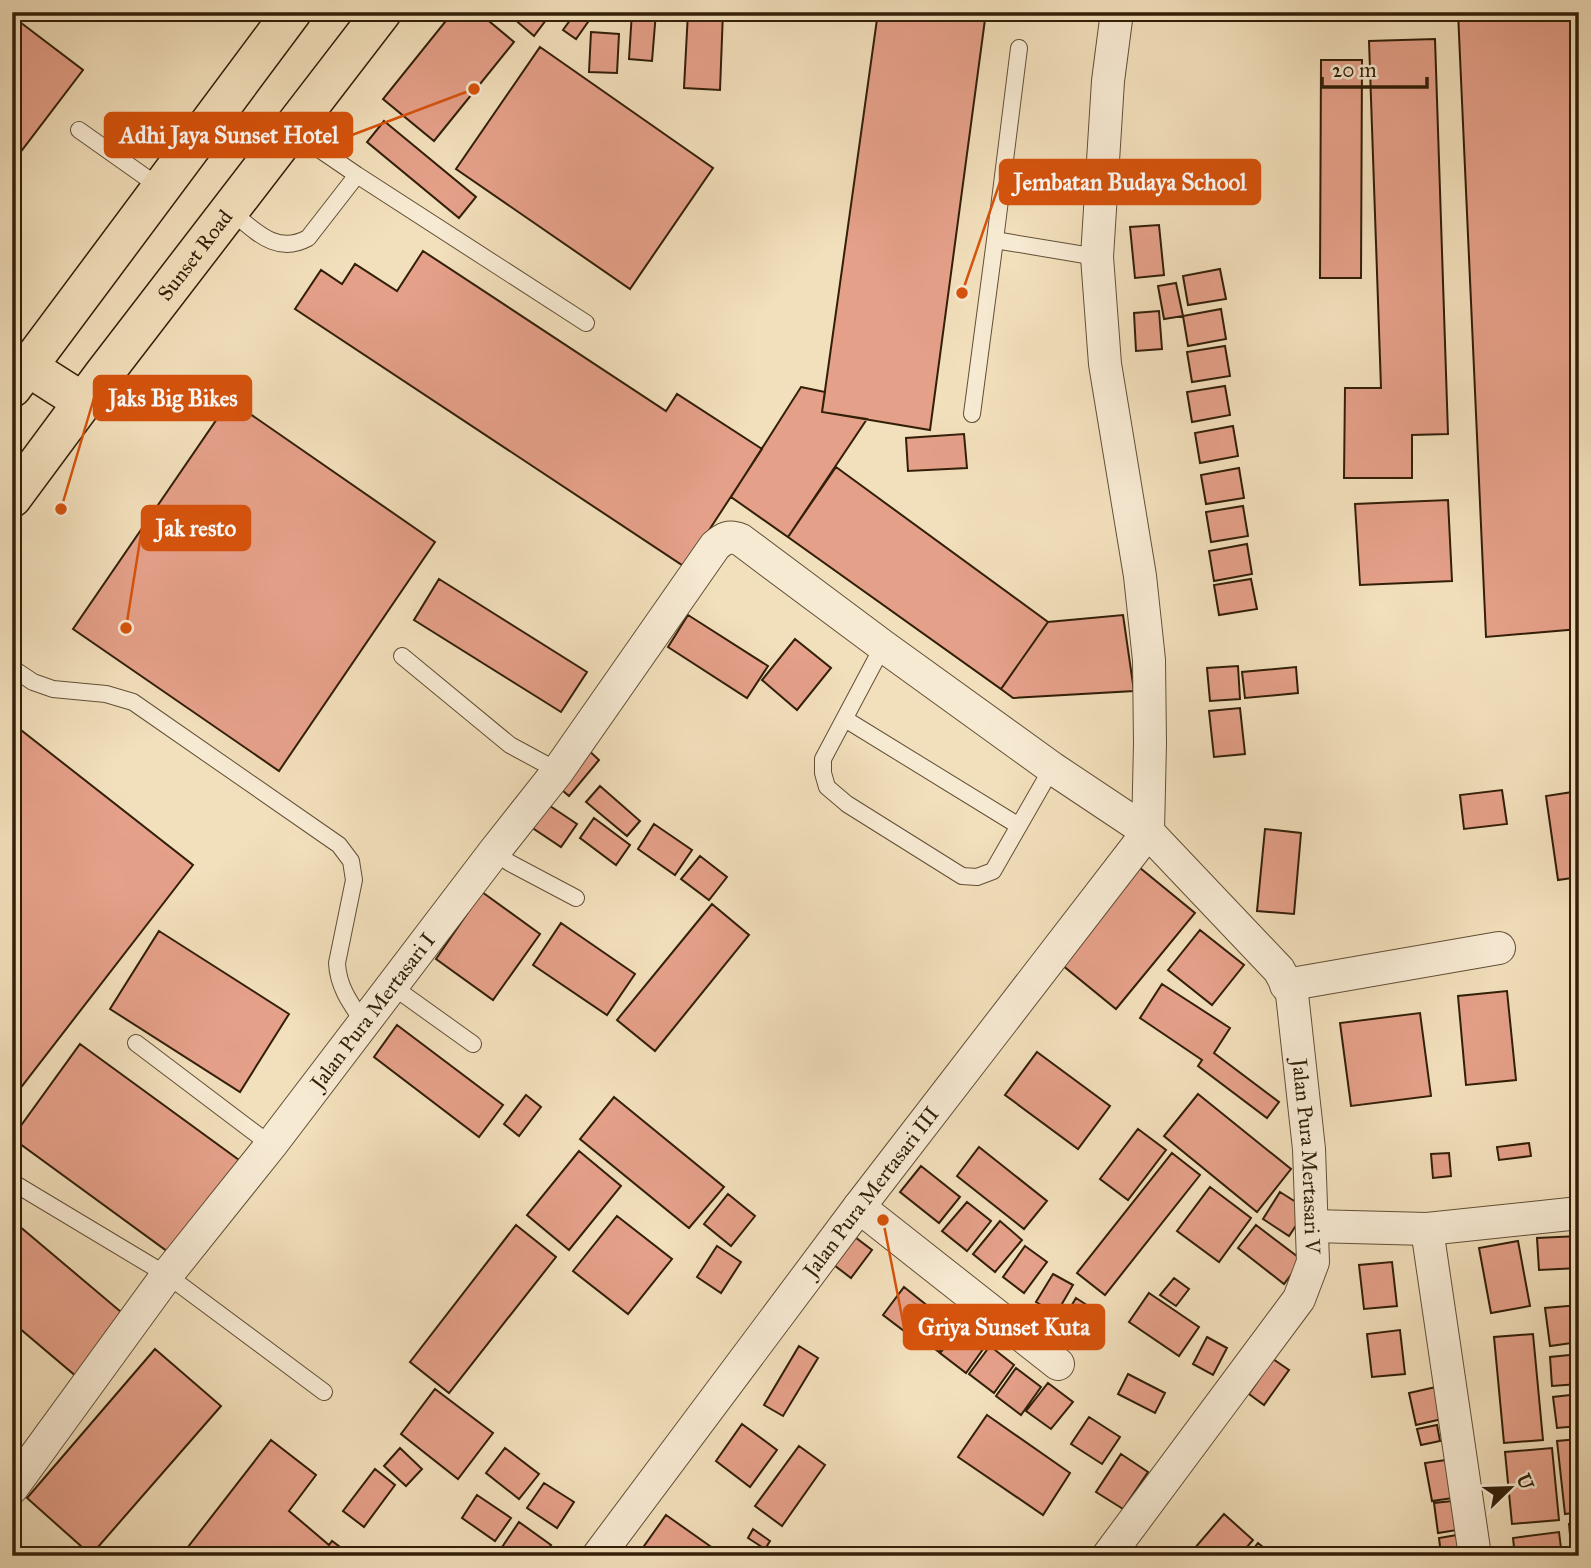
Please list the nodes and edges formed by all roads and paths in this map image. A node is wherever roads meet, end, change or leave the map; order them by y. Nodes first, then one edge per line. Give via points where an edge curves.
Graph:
1 (292, 12) edge
2 (382, 12) edge
3 (1117, 12) edge
4 (1018, 48) dead end
5 (79, 130) dead end
6 (291, 130) junction
7 (357, 175) junction
8 (161, 188) junction
9 (229, 210) junction
10 (995, 240) junction
11 (1097, 257) junction
12 (586, 323) dead end
13 (20, 377) edge
14 (83, 402) junction
15 (972, 414) dead end
16 (12, 498) edge
17 (732, 537) joint
18 (883, 646) junction
19 (402, 656) dead end
20 (12, 668) edge
21 (845, 719) junction
22 (1052, 768) junction
23 (558, 771) junction
24 (1019, 826) junction
25 (1148, 832) junction
26 (494, 852) junction
27 (576, 898) dead end
28 (1499, 948) dead end
29 (1286, 985) junction
30 (392, 986) junction
31 (364, 1023) junction
32 (136, 1043) dead end
33 (473, 1044) dead end
34 (271, 1144) junction
35 (12, 1182) edge
36 (859, 1207) junction
37 (1579, 1213) edge
38 (1313, 1226) junction
39 (1427, 1229) junction
40 (167, 1275) junction
41 (1058, 1364) dead end
42 (324, 1392) dead end
43 (12, 1488) edge
44 (597, 1556) edge
45 (1108, 1556) edge
46 (1475, 1556) edge

1 - 8 highway
2 - 6 highway, Sunset Road
3 - 11 street
4 - 10 lane
5 - 8 lane
6 - 7 lane
6 - 9 highway, Sunset Road
7 - 9 lane via 308,238 298,244 271,242
7 - 12 lane
8 - 13 highway
9 - 14 highway, Sunset Road
10 - 11 lane
10 - 15 lane
11 - 25 street via 1105,364 1149,660
13 - 14 highway
14 - 16 highway, Sunset Road
17 - 18 street, Jalan Pura Mertasari V
17 - 23 street, Jalan Pura Mertasari I via 715,546
18 - 21 lane
18 - 22 street, Jalan Pura Mertasari V
19 - 23 lane via 510,745
20 - 31 lane via 53,689 106,694 133,702 340,845 351,861 354,880 337,975
21 - 24 lane
21 - 24 lane via 824,759 827,786 847,804 962,876 993,871
22 - 24 lane
22 - 25 street, Jalan Pura Mertasari V
23 - 26 street, Jalan Pura Mertasari I
25 - 29 street, Jalan Pura Mertasari V via 1279,970
25 - 36 street, Jalan Pura Mertasari III
26 - 27 lane
26 - 30 street, Jalan Pura Mertasari I
28 - 29 street
29 - 38 street, Jalan Pura Mertasari V via 1292,995 1296,1029
30 - 31 street, Jalan Pura Mertasari I
30 - 33 lane
31 - 34 street, Jalan Pura Mertasari I
32 - 34 lane
34 - 40 street, Jalan Pura Mertasari I
35 - 40 lane
36 - 41 street
36 - 44 street, Jalan Pura Mertasari III
37 - 39 street
38 - 39 street
38 - 45 street, Jalan Pura Mertasari V via 1313,1262 1299,1299
39 - 46 street
40 - 42 lane
40 - 43 street, Jalan Pura Mertasari I

